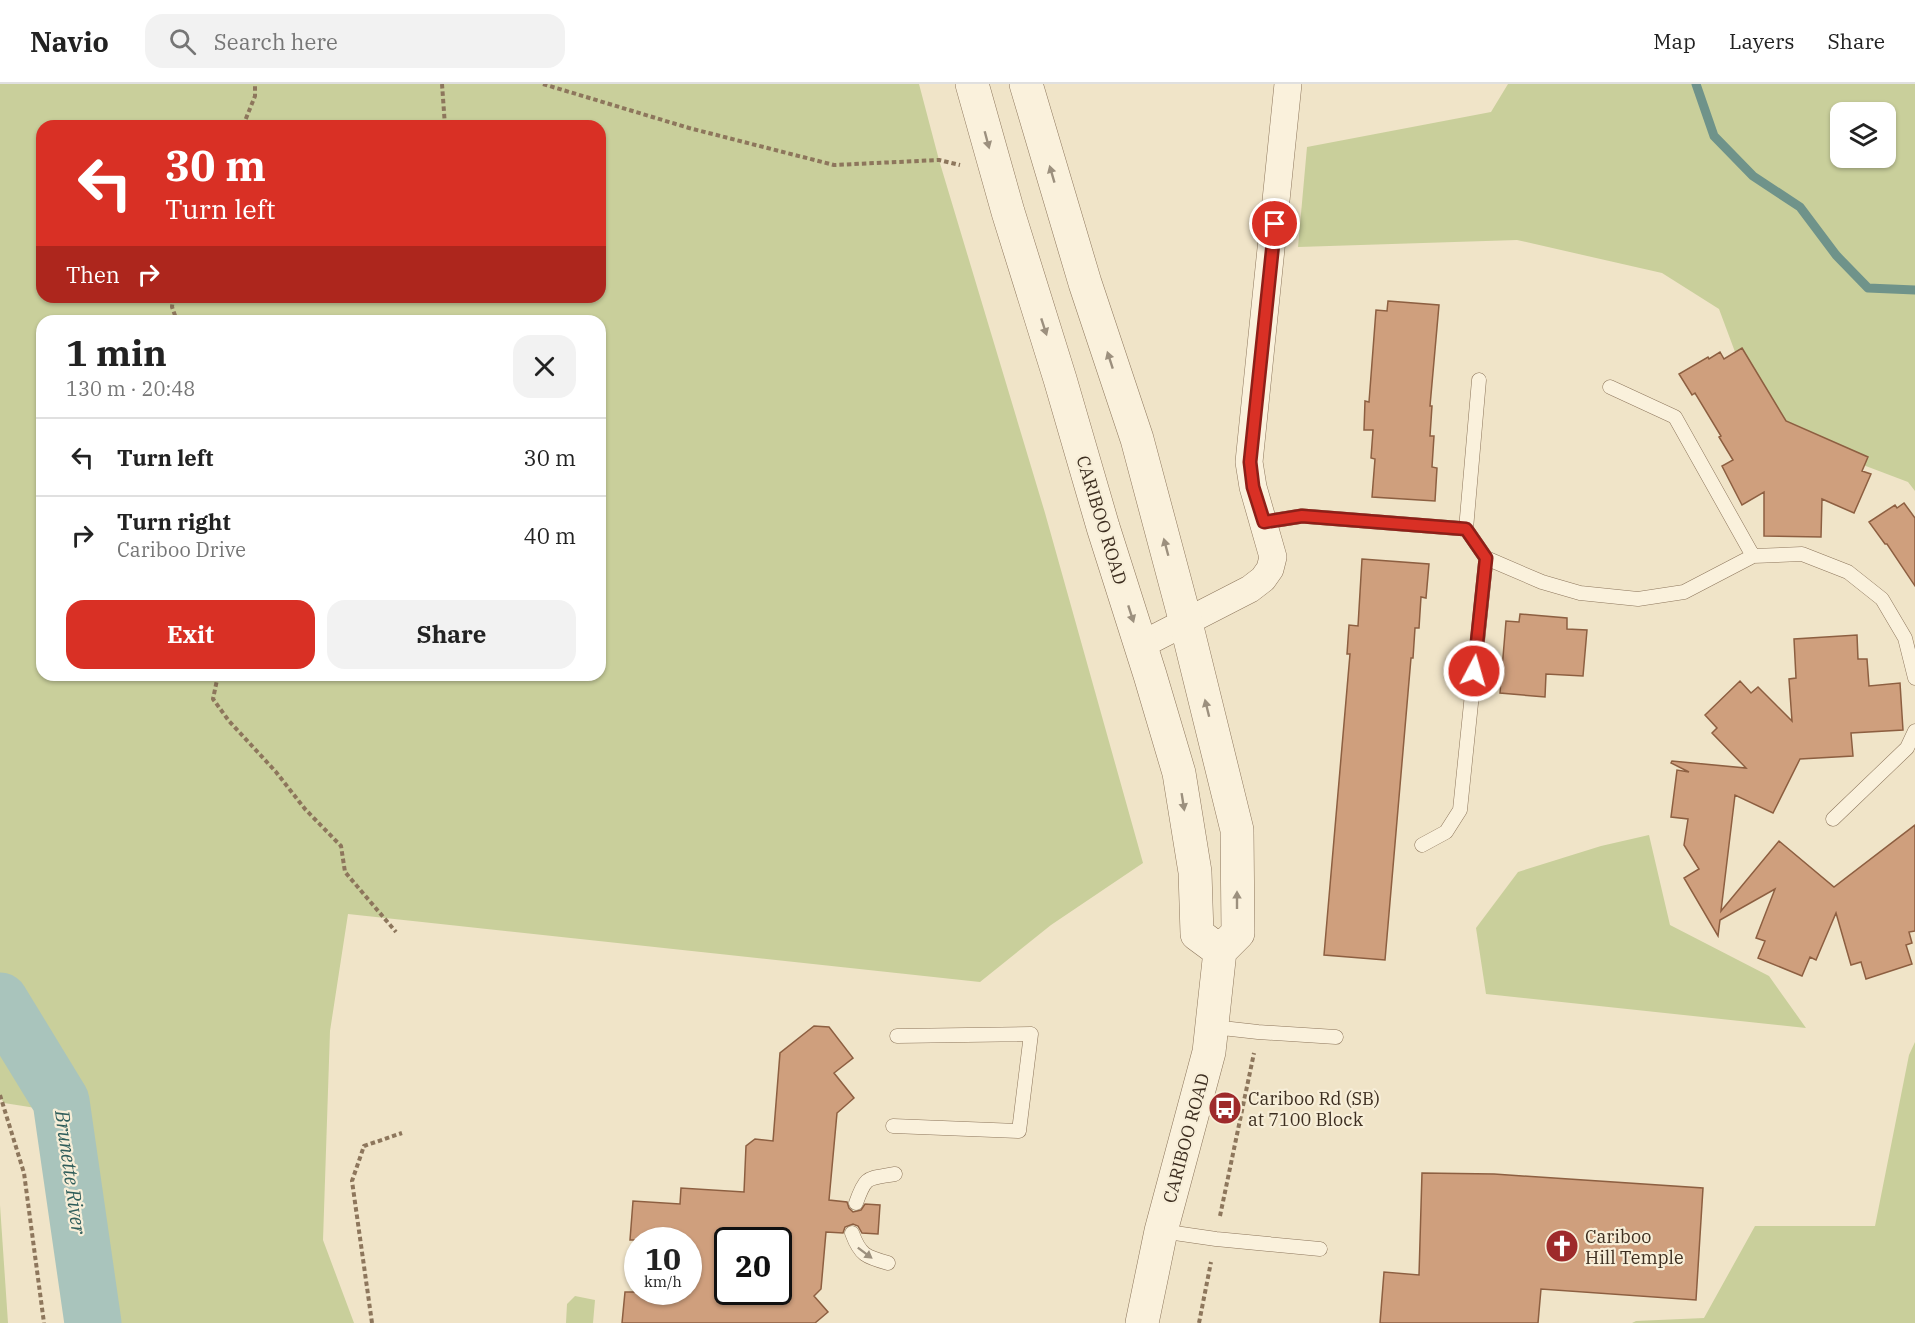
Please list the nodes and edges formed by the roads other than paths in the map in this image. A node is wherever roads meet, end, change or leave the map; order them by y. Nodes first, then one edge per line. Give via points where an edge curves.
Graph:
1 (972, 84) edge
2 (1026, 84) edge
3 (1288, 84) edge
4 (1479, 380) dead end
5 (1610, 387) dead end
6 (1264, 522) junction
7 (1466, 529) junction
8 (1752, 556) junction
9 (1486, 558) junction
10 (1186, 623) junction
11 (1141, 645) junction
12 (1915, 678) edge
13 (1915, 730) edge
14 (1833, 819) dead end
15 (1422, 845) dead end
16 (1220, 951) junction
17 (1213, 1027) junction
18 (897, 1036) dead end
19 (1336, 1037) dead end
20 (893, 1126) dead end
21 (895, 1174) dead end
22 (856, 1203) dead end
23 (1161, 1231) junction
24 (852, 1233) dead end
25 (1320, 1249) dead end
26 (888, 1263) dead end
27 (1142, 1323) edge

1 -> 11 street, CARIBOO ROAD
10 -> 2 street via 1137,439 1085,283
3 - 6 street via 1250,462
4 - 7 lane
5 - 8 lane via 1675,417
6 - 7 lane via 1302,516
6 - 10 street via 1273,556 1263,579 1250,590
7 - 9 lane
8 - 9 lane via 1684,592 1638,599 1580,593
8 - 12 lane via 1802,554 1848,572 1882,599 1905,638
9 - 15 lane via 1460,810 1446,832
10 - 11 street
16 -> 10 street via 1238,933 1237,830
11 -> 16 street, CARIBOO ROAD via 1179,772 1195,872 1197,934
13 - 14 lane via 1906,748
16 - 17 street, CARIBOO ROAD
17 - 19 lane
17 - 23 street, CARIBOO ROAD
18 - 20 lane via 1031,1034 1019,1131
21 - 22 lane via 864,1182
23 - 25 lane
23 - 27 street, CARIBOO ROAD
24 -> 26 lane via 857,1247 868,1258

